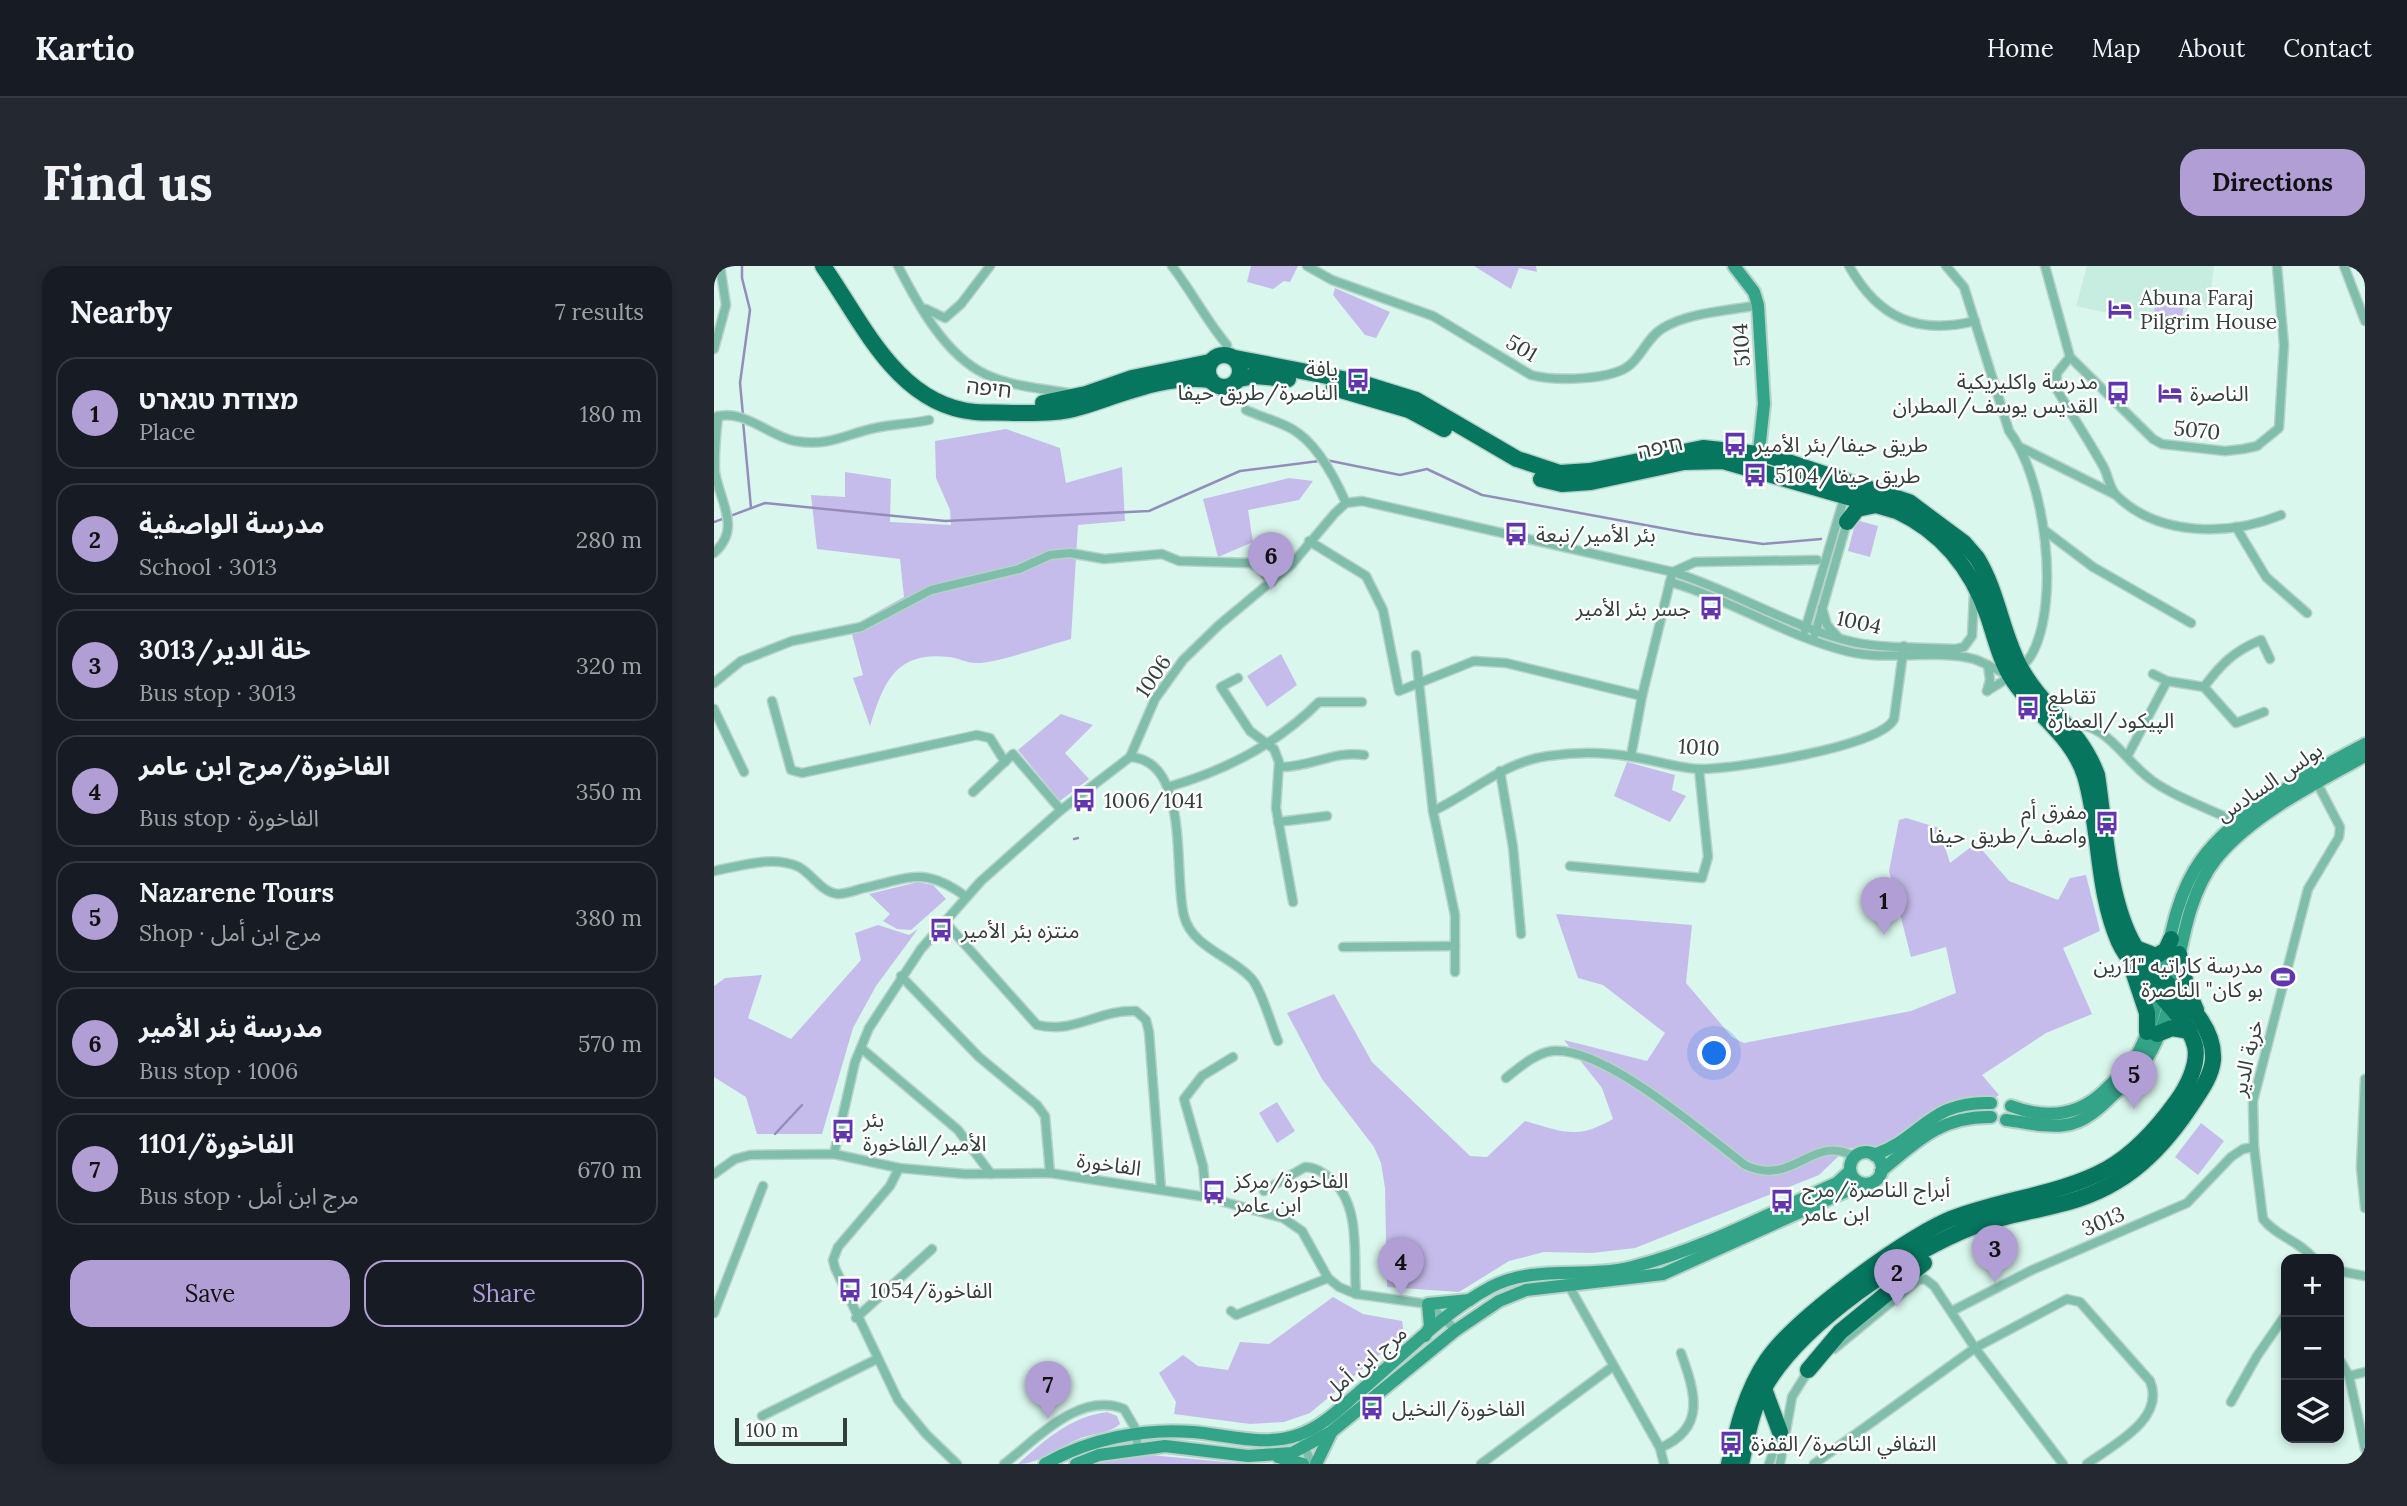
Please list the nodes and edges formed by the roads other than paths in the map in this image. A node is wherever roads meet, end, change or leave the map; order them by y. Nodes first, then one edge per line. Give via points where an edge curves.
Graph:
1 (720, 266) edge
2 (823, 266) edge
3 (834, 266) edge
4 (898, 266) edge
5 (990, 266) edge
6 (1172, 266) edge
7 (1307, 266) edge
8 (1734, 266) edge
9 (1849, 266) edge
10 (1946, 266) edge
11 (2045, 266) edge
12 (2277, 266) edge
13 (2344, 266) edge
14 (1758, 305) junction
15 (923, 308) junction
16 (1975, 321) junction
17 (2365, 321) edge
18 (714, 349) edge
19 (2070, 357) junction
20 (1223, 358) junction
21 (1239, 379) junction
22 (1211, 380) junction
23 (1047, 396) junction
24 (1246, 410) dead end
25 (716, 417) edge
26 (929, 420) dead end
27 (2022, 448) junction
28 (1761, 459) junction
29 (1851, 493) junction
30 (2114, 494) junction
31 (1346, 503) junction
32 (1876, 505) junction
33 (2281, 516) dead end
34 (1847, 522) junction
35 (2236, 527) junction
36 (2044, 530) junction
37 (1309, 541) junction
38 (714, 553) edge
39 (1817, 560) dead end
40 (1963, 567) junction
41 (1673, 572) junction
42 (1272, 582) junction
43 (1670, 582) junction
44 (1812, 608) junction
45 (1822, 608) junction
46 (2307, 613) dead end
47 (1794, 622) junction
48 (2191, 623) dead end
49 (1807, 626) junction
50 (1816, 630) junction
51 (1803, 637) junction
52 (1839, 638) junction
53 (1813, 640) junction
54 (1904, 646) junction
55 (2034, 650) junction
56 (1416, 654) dead end
57 (1905, 657) junction
58 (2270, 659) dead end
59 (1988, 666) junction
60 (2015, 666) junction
61 (2153, 674) dead end
62 (1238, 678) dead end
63 (2167, 681) junction
64 (714, 683) edge
65 (1420, 683) junction
66 (2204, 687) junction
67 (1642, 696) junction
68 (772, 701) dead end
69 (1362, 702) dead end
70 (714, 709) edge
71 (2264, 712) dead end
72 (2061, 725) junction
73 (2365, 744) edge
74 (1265, 745) junction
75 (1364, 755) dead end
76 (2129, 755) junction
77 (1631, 756) junction
78 (2365, 756) edge
79 (1130, 757) junction
80 (1005, 762) junction
81 (1279, 768) junction
82 (1699, 769) junction
83 (1500, 771) junction
84 (744, 772) dead end
85 (2314, 778) junction
86 (1168, 787) junction
87 (973, 792) dead end
88 (1061, 810) junction
89 (1433, 811) junction
90 (1327, 816) dead end
91 (1278, 822) junction
92 (2239, 823) junction
93 (1570, 866) dead end
94 (714, 872) edge
95 (965, 896) junction
96 (1293, 902) dead end
97 (944, 921) junction
98 (1521, 934) dead end
99 (2171, 939) junction
100 (2128, 945) junction
101 (1455, 946) junction
102 (1343, 947) dead end
103 (2179, 954) junction
104 (1455, 972) dead end
105 (901, 976) junction
106 (2165, 993) junction
107 (2195, 1026) junction
108 (2152, 1033) junction
109 (1278, 1041) dead end
110 (861, 1048) junction
111 (1233, 1057) dead end
112 (1506, 1078) dead end
113 (2365, 1079) edge
114 (1991, 1103) junction
115 (2011, 1106) junction
116 (1991, 1117) junction
117 (2006, 1120) junction
118 (2364, 1128) edge
119 (2254, 1147) junction
120 (834, 1154) junction
121 (1874, 1155) junction
122 (1855, 1157) junction
123 (899, 1168) junction
124 (1850, 1171) junction
125 (1881, 1171) junction
126 (1050, 1173) junction
127 (714, 1174) edge
128 (990, 1174) junction
129 (1862, 1184) junction
130 (764, 1186) dead end
131 (1161, 1189) junction
132 (1264, 1191) dead end
133 (1206, 1197) junction
134 (2365, 1208) edge
135 (1976, 1226) junction
136 (932, 1249) dead end
137 (2310, 1254) edge
138 (2344, 1272) edge
139 (2365, 1276) edge
140 (1328, 1278) junction
141 (1569, 1286) junction
142 (1356, 1294) junction
143 (1473, 1299) junction
144 (1428, 1304) junction
145 (1231, 1311) dead end
146 (1952, 1311) junction
147 (714, 1312) edge
148 (2284, 1317) edge
149 (856, 1318) junction
150 (1447, 1319) junction
151 (1456, 1330) junction
152 (1424, 1337) junction
153 (1975, 1348) junction
154 (1681, 1353) dead end
155 (877, 1359) junction
156 (1766, 1362) junction
157 (1612, 1367) junction
158 (2344, 1367) edge
159 (1808, 1370) junction
160 (2365, 1372) edge
161 (2349, 1376) junction
162 (1763, 1389) junction
163 (2231, 1402) dead end
164 (762, 1416) dead end
165 (1331, 1432) junction
166 (1780, 1432) junction
167 (1748, 1433) junction
168 (1135, 1434) junction
169 (1299, 1435) junction
170 (1138, 1448) junction
171 (1305, 1448) junction
172 (1660, 1448) junction
173 (2365, 1450) edge
174 (1275, 1457) junction
175 (957, 1464) edge
176 (1004, 1464) edge
177 (1045, 1464) edge
178 (1076, 1464) edge
179 (1303, 1464) edge
180 (1314, 1464) edge
181 (1481, 1464) edge
182 (1664, 1464) edge
183 (1729, 1464) edge
184 (1741, 1464) edge
185 (1769, 1464) edge
186 (1780, 1464) edge
187 (1814, 1464) edge
188 (2063, 1464) edge
189 (2087, 1464) edge

1 - 18 street via 726,305
2 - 22 highway, חיפה via 876,350 897,373 925,393 973,412 1044,413 1181,379
3 - 23 highway, חיפה via 884,344 932,386 976,403
4 - 15 street
5 - 15 street via 945,318
6 - 20 street via 1227,345
7 - 14 street, 501 via 1332,280 1433,316 1531,375 1546,379 1617,373 1663,328
8 - 14 street, 5104
9 - 16 street via 1884,309 1904,320 1929,328
10 - 16 street via 1964,287
11 - 19 street
12 - 19 street, 5070 via 2284,345 2282,410 2279,428 2257,446 2225,451 2162,444
13 - 17 street
14 - 28 street, 5104 via 1764,429
15 - 23 street via 973,366
16 - 27 street via 2009,431
19 - 30 street via 2057,373 2056,388 2105,468
20 - 21 highway via 1241,368
20 - 22 highway via 1208,371
20 - 23 highway, חיפה via 1086,394
20 - 28 highway, חיפה via 1358,382 1416,400 1517,459 1560,473 1703,448
21 - 22 highway via 1225,387
21 - 28 highway, חיפה via 1308,382 1398,407 1511,468 1562,484 1704,460
24 - 31 street via 1303,437
25 - 26 street via 733,416 805,443
25 - 38 street via 714,470 729,532
27 - 30 street
27 - 36 street
28 - 29 highway, חיפה
29 - 32 highway, חיפה
29 - 34 street
29 - 44 street
29 - 60 highway, חיפה via 1909,502 1964,543 1984,569
30 - 35 street via 2164,525
31 - 37 street, 1006
31 - 41 street via 1362,501
32 - 34 highway via 1857,509
32 - 40 highway, חיפה via 1923,523
33 - 35 street
34 - 45 street
35 - 46 street via 2266,577
36 - 48 street via 2093,567
36 - 55 street via 2046,588
37 - 42 street, 1006
37 - 65 street via 1366,576 1383,610 1399,691
39 - 41 street via 1695,562
40 - 54 street, 1004 via 1975,606 1969,642 1955,649
40 - 60 highway, חיפה
41 - 43 street
41 - 47 street, 1004
42 - 64 street via 1250,563 1179,561 1162,554 1104,559 1050,555 1019,569 931,590 861,627 792,641 741,661
42 - 79 street, 1006 via 1173,671 1155,699
43 - 51 street, 1004
43 - 67 street
44 - 47 street
44 - 49 street
45 - 50 street
45 - 52 street via 1827,625
47 - 49 street, 1004
49 - 50 street, 1004
49 - 51 street
50 - 52 street, 1004
50 - 53 street
51 - 53 street, 1004
52 - 54 street, 1004
53 - 57 street, 1004 via 1853,653
54 - 57 street, 1010
55 - 60 street
55 - 60 street
56 - 65 street
57 - 59 street, 1004 via 1963,658
57 - 82 street, 1010 via 1894,719 1888,728 1859,742 1751,764
58 - 66 street via 2261,639 2226,658
59 - 60 street, 1004
59 - 60 street via 1987,691
60 - 72 highway via 2024,696
61 - 63 street
62 - 74 street via 1221,687
63 - 66 street
63 - 76 street
65 - 67 street via 1457,665 1484,661
65 - 89 street
66 - 71 street via 2236,723
67 - 77 street
68 - 80 street via 791,770 870,760 977,735 990,738
69 - 74 street via 1319,702 1295,726
70 - 84 street
72 - 76 street via 2091,726
72 - 100 highway via 2085,778 2108,908
73 - 85 street, بولس السادس
74 - 81 street via 1274,749
74 - 86 street via 1207,776
75 - 81 street via 1342,754 1310,765
76 - 92 street via 2150,780
77 - 82 street, 1010
77 - 83 street, 1010 via 1592,752 1547,756
78 - 85 street, بولس السادس
79 - 86 street via 1144,758
79 - 88 street, 1006
80 - 87 street
80 - 88 street via 1013,754
81 - 91 street
82 - 93 street via 1708,857 1702,878
83 - 89 street, 1010
83 - 98 street
85 - 92 street, بولس السادس
85 - 103 street, بولس السادس via 2216,859 2197,892
85 - 119 street, خربة الدير via 2340,827 2339,836 2308,889 2301,913 2253,1101
86 - 109 street via 1185,919 1196,937 1252,978
88 - 95 street, 1006
89 - 101 street via 1452,891
90 - 91 street
91 - 96 street
92 - 99 street, بولس السادس via 2210,848 2192,874
94 - 95 street via 760,862 791,865 828,891 841,894 918,876 933,877
95 - 97 street, 1006
97 - 105 street, 1006
97 - 131 street via 1037,1025 1057,1030 1122,1010 1136,1011 1146,1020
99 - 100 highway via 2166,950 2156,956
99 - 106 street, بولس السادس
100 - 106 highway via 2139,975
100 - 108 highway
101 - 102 street
101 - 104 street
103 - 106 street, بولس السادس
103 - 107 highway
105 - 110 street, 1006
105 - 126 street via 979,1058 1037,1105 1045,1116
106 - 107 highway
106 - 108 street
107 - 108 highway
107 - 135 highway via 2212,1043 2208,1078 2155,1154 2094,1194
107 - 156 highway via 2196,1052 2189,1080 2162,1119 2109,1168 1977,1210 1922,1234 1812,1316
108 - 115 street via 2131,1064 2082,1108 2045,1114
108 - 117 street via 2146,1060 2133,1076 2080,1121 2048,1125
110 - 120 street, 1006
110 - 128 street via 958,1130
111 - 133 street via 1202,1076 1184,1099 1203,1166
112 - 122 street via 1529,1059 1552,1051 1574,1053 1618,1071 1759,1172 1779,1171 1827,1150
113 - 118 street
114 - 115 street via 2002,1099
114 - 116 street
114 - 121 street via 1967,1102 1944,1109
115 - 117 street
116 - 117 street
116 - 125 street via 1948,1121
118 - 134 street
119 - 137 street, خربة الدير via 2263,1219 2272,1231
119 - 146 street, 3013 via 2231,1157 2187,1203 2032,1270
120 - 123 street, الفاخورة
120 - 127 street, الفاخورة via 750,1155
121 - 122 street via 1866,1152
121 - 125 street
122 - 124 street
123 - 128 street, الفاخورة
123 - 149 street via 890,1186 838,1247 833,1260
124 - 129 street
124 - 143 street, مرج ابن أمل via 1837,1183 1697,1249 1629,1268 1522,1276
125 - 129 street via 1874,1182
126 - 128 street, الفاخورة
126 - 131 street, الفاخورة
129 - 141 street, مرج ابن أمل via 1663,1274
130 - 147 street
131 - 133 street, الفاخورة
132 - 142 street via 1307,1167 1322,1171 1339,1186 1350,1205
133 - 140 street, الفاخورة via 1283,1218 1303,1231
135 - 159 highway via 1900,1279 1840,1332
135 - 162 highway via 1933,1244 1823,1321 1790,1351
136 - 149 street
138 - 139 street
140 - 142 street
140 - 145 street via 1236,1315
141 - 151 street, مرج ابن أمل via 1526,1290 1499,1301
141 - 157 street
142 - 144 street
143 - 144 street
143 - 150 street, مرج ابن أمل
144 - 150 street
144 - 152 street via 1430,1326
146 - 153 street
146 - 159 street via 1934,1286 1918,1280
148 - 163 street
149 - 155 street
150 - 151 street
150 - 152 street, مرج ابن أمل
151 - 165 street, مرج ابن أمل
152 - 169 street, مرج ابن أمل via 1322,1424
153 - 187 street
153 - 188 street
153 - 189 street via 2067,1299 2080,1302 2154,1390 2154,1401 2141,1423
154 - 172 street via 1695,1408 1676,1441
155 - 164 street
155 - 175 street via 898,1400
156 - 162 highway
156 - 183 highway via 1745,1405
157 - 172 street
157 - 181 street
158 - 161 street
159 - 186 street via 1792,1397
160 - 161 street
161 - 173 street
162 - 166 highway
162 - 167 highway
165 - 171 street, مرج ابن أمل
165 - 180 street
166 - 167 highway via 1769,1421
166 - 185 street
167 - 184 highway
168 - 169 street, مرج ابن أمل via 1194,1432 1278,1441
168 - 170 street
168 - 176 street via 1124,1409 1098,1404 1060,1421
168 - 177 street, مرج ابن أمل via 1096,1443
169 - 171 street
170 - 174 street, مرج ابن أمل via 1165,1446
170 - 178 street, مرج ابن أمل
171 - 174 street, مرج ابن أمل
171 - 180 street
172 - 182 street
174 - 179 street

